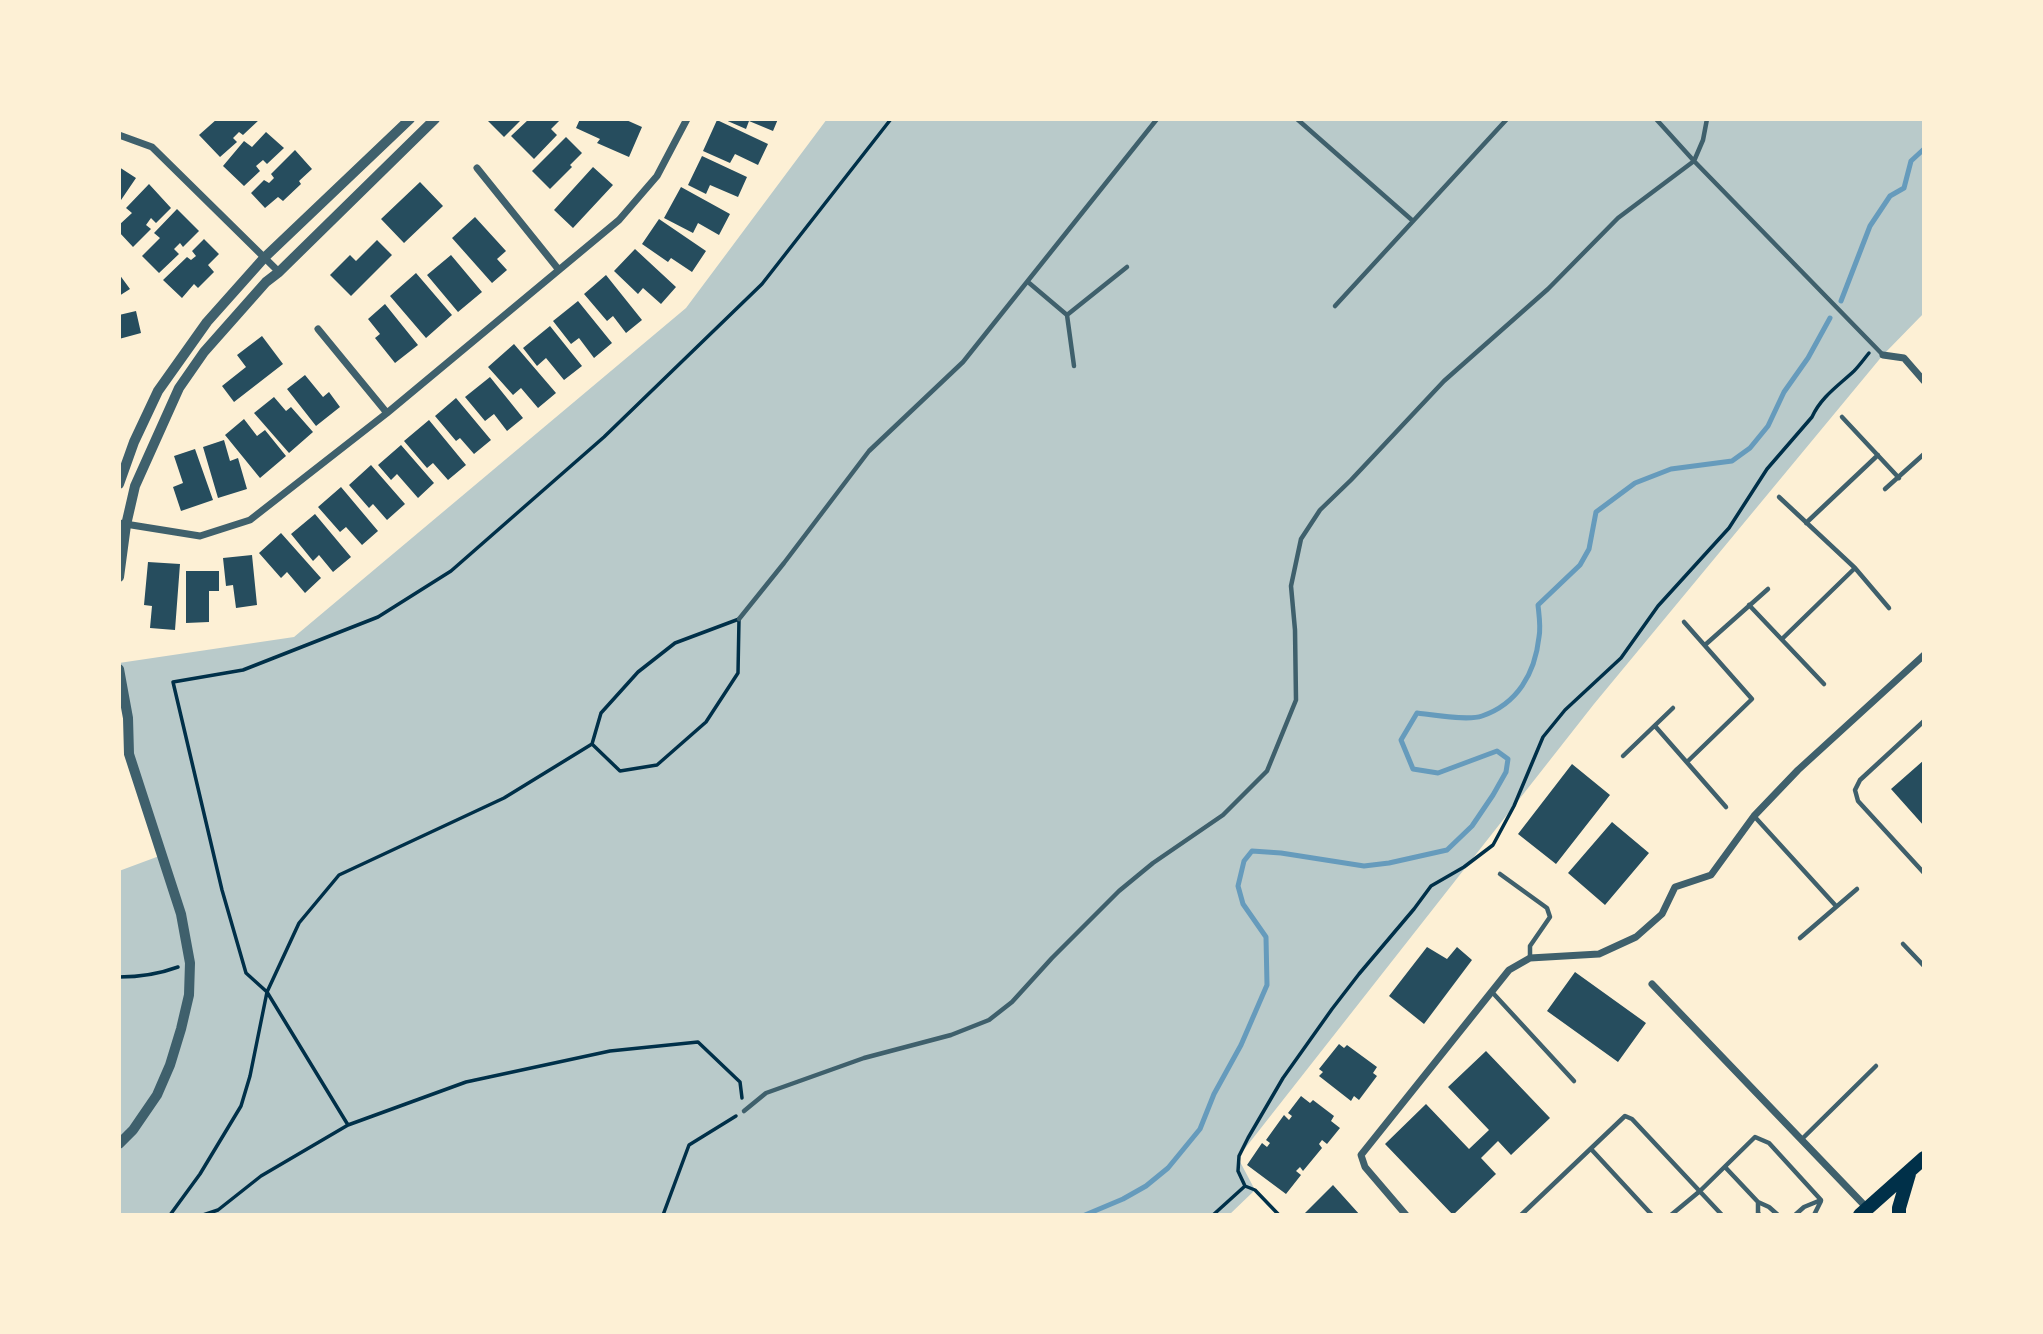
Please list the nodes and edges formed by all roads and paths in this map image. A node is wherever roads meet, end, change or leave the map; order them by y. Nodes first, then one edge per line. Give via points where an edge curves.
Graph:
1 (410, 119) edge
2 (435, 119) edge
3 (687, 119) edge
4 (891, 119) edge
5 (1157, 119) edge
6 (1297, 119) edge
7 (1507, 119) edge
8 (1656, 119) edge
9 (1707, 119) edge
10 (119, 135) edge
11 (1694, 161) junction
12 (477, 168) dead end
13 (1413, 221) junction
14 (264, 258) junction
15 (1127, 267) dead end
16 (559, 270) junction
17 (279, 272) junction
18 (1027, 282) junction
19 (1335, 306) dead end
20 (1067, 315) junction
21 (318, 329) dead end
22 (1875, 347) junction
23 (1883, 355) joint
24 (1074, 366) dead end
25 (1924, 381) edge
26 (387, 413) junction
27 (1842, 416) dead end
28 (1924, 454) edge
29 (1878, 455) junction
30 (1899, 478) junction
31 (119, 484) edge
32 (1885, 489) dead end
33 (1779, 497) dead end
34 (1806, 523) junction
35 (123, 524) edge
36 (1855, 568) junction
37 (119, 577) edge
38 (1768, 589) dead end
39 (1749, 605) junction
40 (1889, 608) dead end
41 (739, 618) junction
42 (1684, 622) dead end
43 (1782, 639) junction
44 (1705, 645) junction
45 (1924, 655) edge
46 (119, 669) edge
47 (1824, 684) dead end
48 (1673, 708) dead end
49 (1924, 721) edge
50 (1655, 726) junction
51 (119, 743) edge
52 (592, 744) junction
53 (124, 755) edge
54 (1623, 755) dead end
55 (1687, 762) junction
56 (1726, 807) dead end
57 (1755, 817) junction
58 (1924, 873) edge
59 (1500, 874) dead end
60 (1857, 889) dead end
61 (1836, 906) junction
62 (1800, 938) dead end
63 (1903, 944) dead end
64 (1531, 958) junction
65 (190, 963) junction
66 (1924, 966) edge
67 (119, 976) edge
68 (1652, 984) dead end
69 (267, 992) junction
70 (1491, 992) junction
71 (1876, 1066) dead end
72 (1574, 1082) dead end
73 (744, 1111) junction
74 (348, 1125) junction
75 (1802, 1139) junction
76 (119, 1144) edge
77 (1591, 1149) junction
78 (1924, 1158) edge
79 (1725, 1167) junction
80 (1911, 1170) junction
81 (1245, 1186) junction
82 (1700, 1191) junction
83 (1821, 1200) junction
84 (1758, 1202) junction
85 (1864, 1212) edge
86 (170, 1215) edge
87 (203, 1215) edge
88 (663, 1215) edge
89 (1213, 1215) edge
90 (1279, 1215) edge
91 (1406, 1215) edge
92 (1521, 1215) edge
93 (1652, 1215) edge
94 (1671, 1215) edge
95 (1722, 1215) edge
96 (1760, 1215) edge
97 (1778, 1215) edge
98 (1796, 1215) edge
99 (1814, 1215) edge
100 (1899, 1215) edge

1 - 14 street
2 - 17 street
3 - 16 street via 657,176 619,220
4 - 69 path via 762,284 604,437 451,571 378,617 243,670 173,682 246,973
5 - 18 lane
6 - 13 lane
7 - 13 lane
8 - 11 lane
9 - 11 lane
10 - 14 street via 152,146
11 - 22 lane
11 - 73 lane via 1618,218 1548,289 1444,382 1320,510 1301,539 1291,586 1296,700 1267,771 1223,815 1119,891 989,1020 766,1093
12 - 16 street
13 - 19 lane
14 - 17 street
14 - 31 street via 206,321 158,391
15 - 20 lane
16 - 26 street
17 - 35 street via 204,352 179,388
18 - 20 lane
18 - 41 lane via 963,362 869,451
20 - 24 lane
21 - 26 street
22 - 23 lane
22 - 81 path via 1827,394 1767,469 1729,528 1658,607 1621,658 1543,737 1493,845 1431,886 1332,1009 1283,1078 1239,1156 1238,1171
23 - 25 street via 1904,358
26 - 35 street via 250,520 200,536
27 - 29 lane
28 - 30 lane
29 - 30 lane
29 - 34 lane
30 - 32 lane
33 - 34 lane
34 - 36 lane
35 - 37 street
36 - 40 lane
36 - 43 lane
38 - 39 lane
39 - 43 lane
39 - 44 lane
41 - 52 path via 675,643 638,672 601,713
41 - 52 path via 738,673 706,722 657,765 620,771
42 - 44 lane
43 - 47 lane
44 - 55 lane via 1752,699
45 - 57 street via 1798,770
46 - 53 street via 128,718
48 - 50 lane
49 - 58 lane via 1860,780 1855,790 1858,802
50 - 54 lane
50 - 55 lane
51 - 53 street
52 - 69 path via 504,798 339,875 299,923
53 - 65 street via 181,914
55 - 56 lane
57 - 61 lane
57 - 64 street via 1711,875 1675,887 1662,914 1636,937 1599,954
59 - 64 lane via 1547,908 1550,917 1530,946
60 - 61 lane
61 - 62 lane
63 - 66 lane
64 - 70 street via 1509,970
65 - 67 path via 164,972
65 - 76 street via 188,995 170,1065 157,1095
68 - 75 street
69 - 74 path
69 - 86 path via 241,1105
70 - 72 lane
70 - 91 street via 1361,1155 1365,1167
71 - 75 lane
73 - 74 path via 740,1082 698,1042 610,1051 466,1082
73 - 88 path via 689,1145
74 - 87 path via 261,1176 218,1210
75 - 85 street
77 - 82 lane via 1625,1116
77 - 92 lane
77 - 93 lane
78 - 80 main road
79 - 82 lane
79 - 83 lane via 1755,1137 1769,1143
79 - 84 lane
80 - 85 main road
80 - 100 main road
81 - 89 path
81 - 90 path
82 - 94 lane
82 - 95 lane
83 - 98 lane
83 - 99 lane
84 - 96 lane
84 - 97 lane

